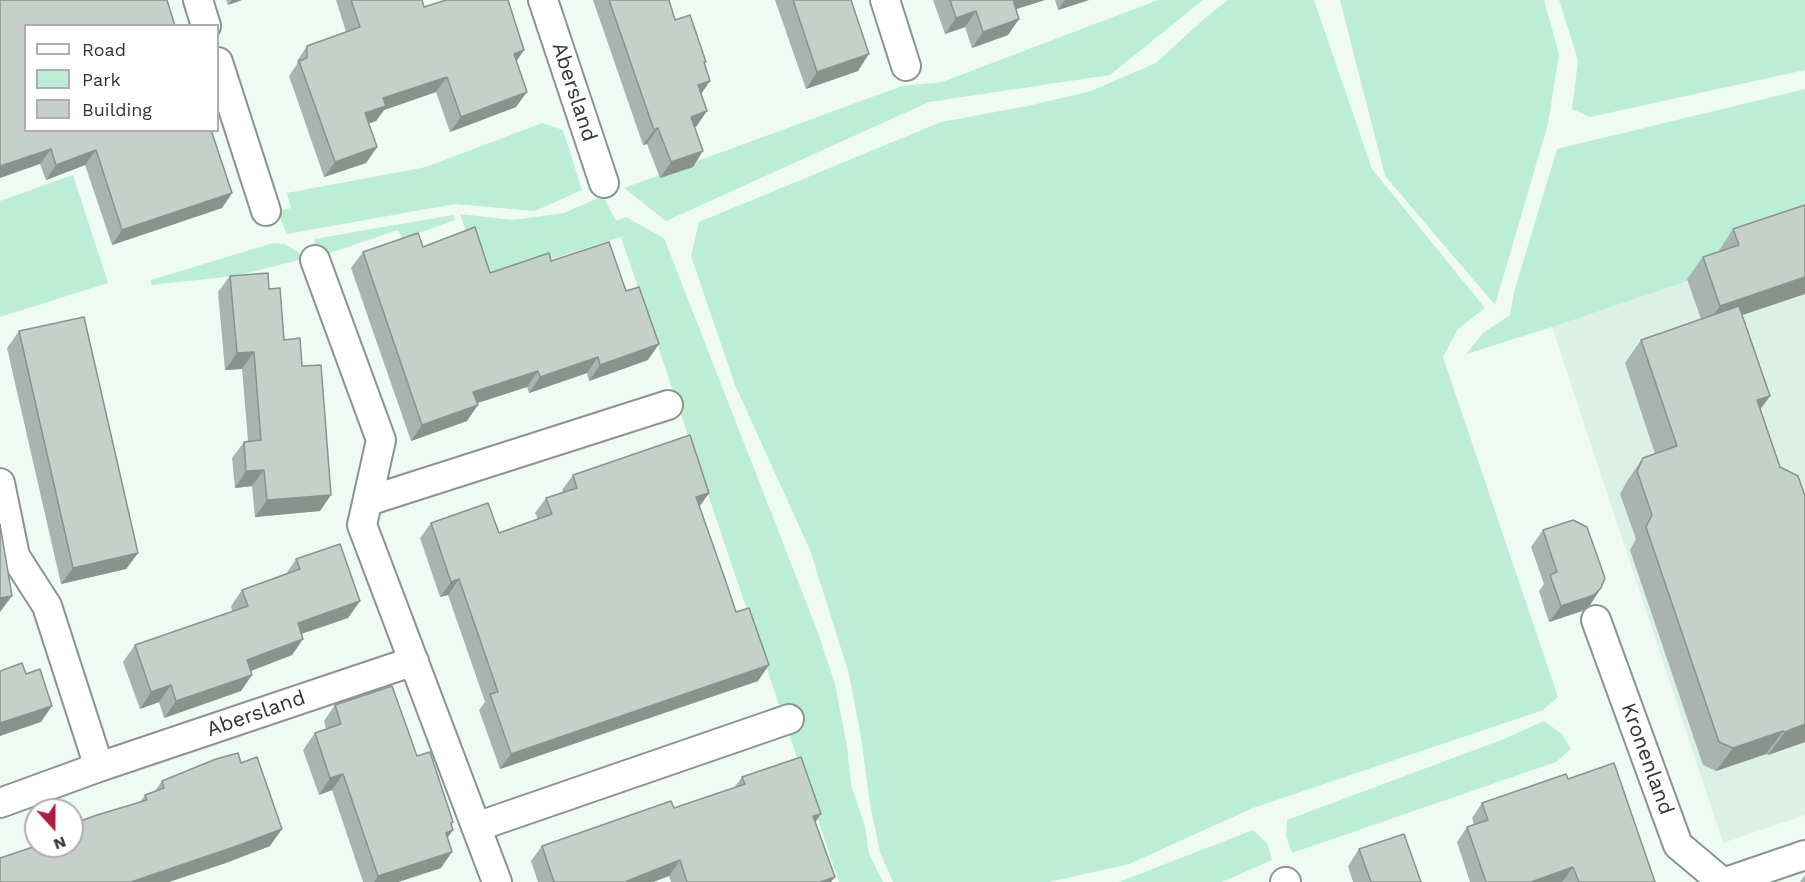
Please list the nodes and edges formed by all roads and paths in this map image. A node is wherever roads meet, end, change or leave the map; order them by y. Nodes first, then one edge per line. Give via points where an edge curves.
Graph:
1 (198, 0) edge
2 (543, 0) edge
3 (885, 0) edge
4 (205, 24) edge
5 (219, 65) edge
6 (906, 66) dead end
7 (604, 183) dead end
8 (266, 212) dead end
9 (315, 260) dead end
10 (668, 405) dead end
11 (0, 483) edge
12 (368, 501) junction
13 (1596, 620) dead end
14 (414, 661) junction
15 (789, 719) dead end
16 (99, 767) junction
17 (0, 803) edge
18 (477, 827) junction
19 (1805, 855) edge
20 (497, 882) edge
21 (1724, 882) edge

1 - 4 street
2 - 7 street, Abersland
3 - 6 street
5 - 8 street
9 - 12 street via 381,440
10 - 12 street
11 - 16 street via 15,556 47,606
12 - 14 street via 362,525
13 - 21 street, Kronenland via 1678,845
14 - 16 street, Abersland
14 - 18 street
15 - 18 street
16 - 17 street, Abersland
18 - 20 street
19 - 21 street

